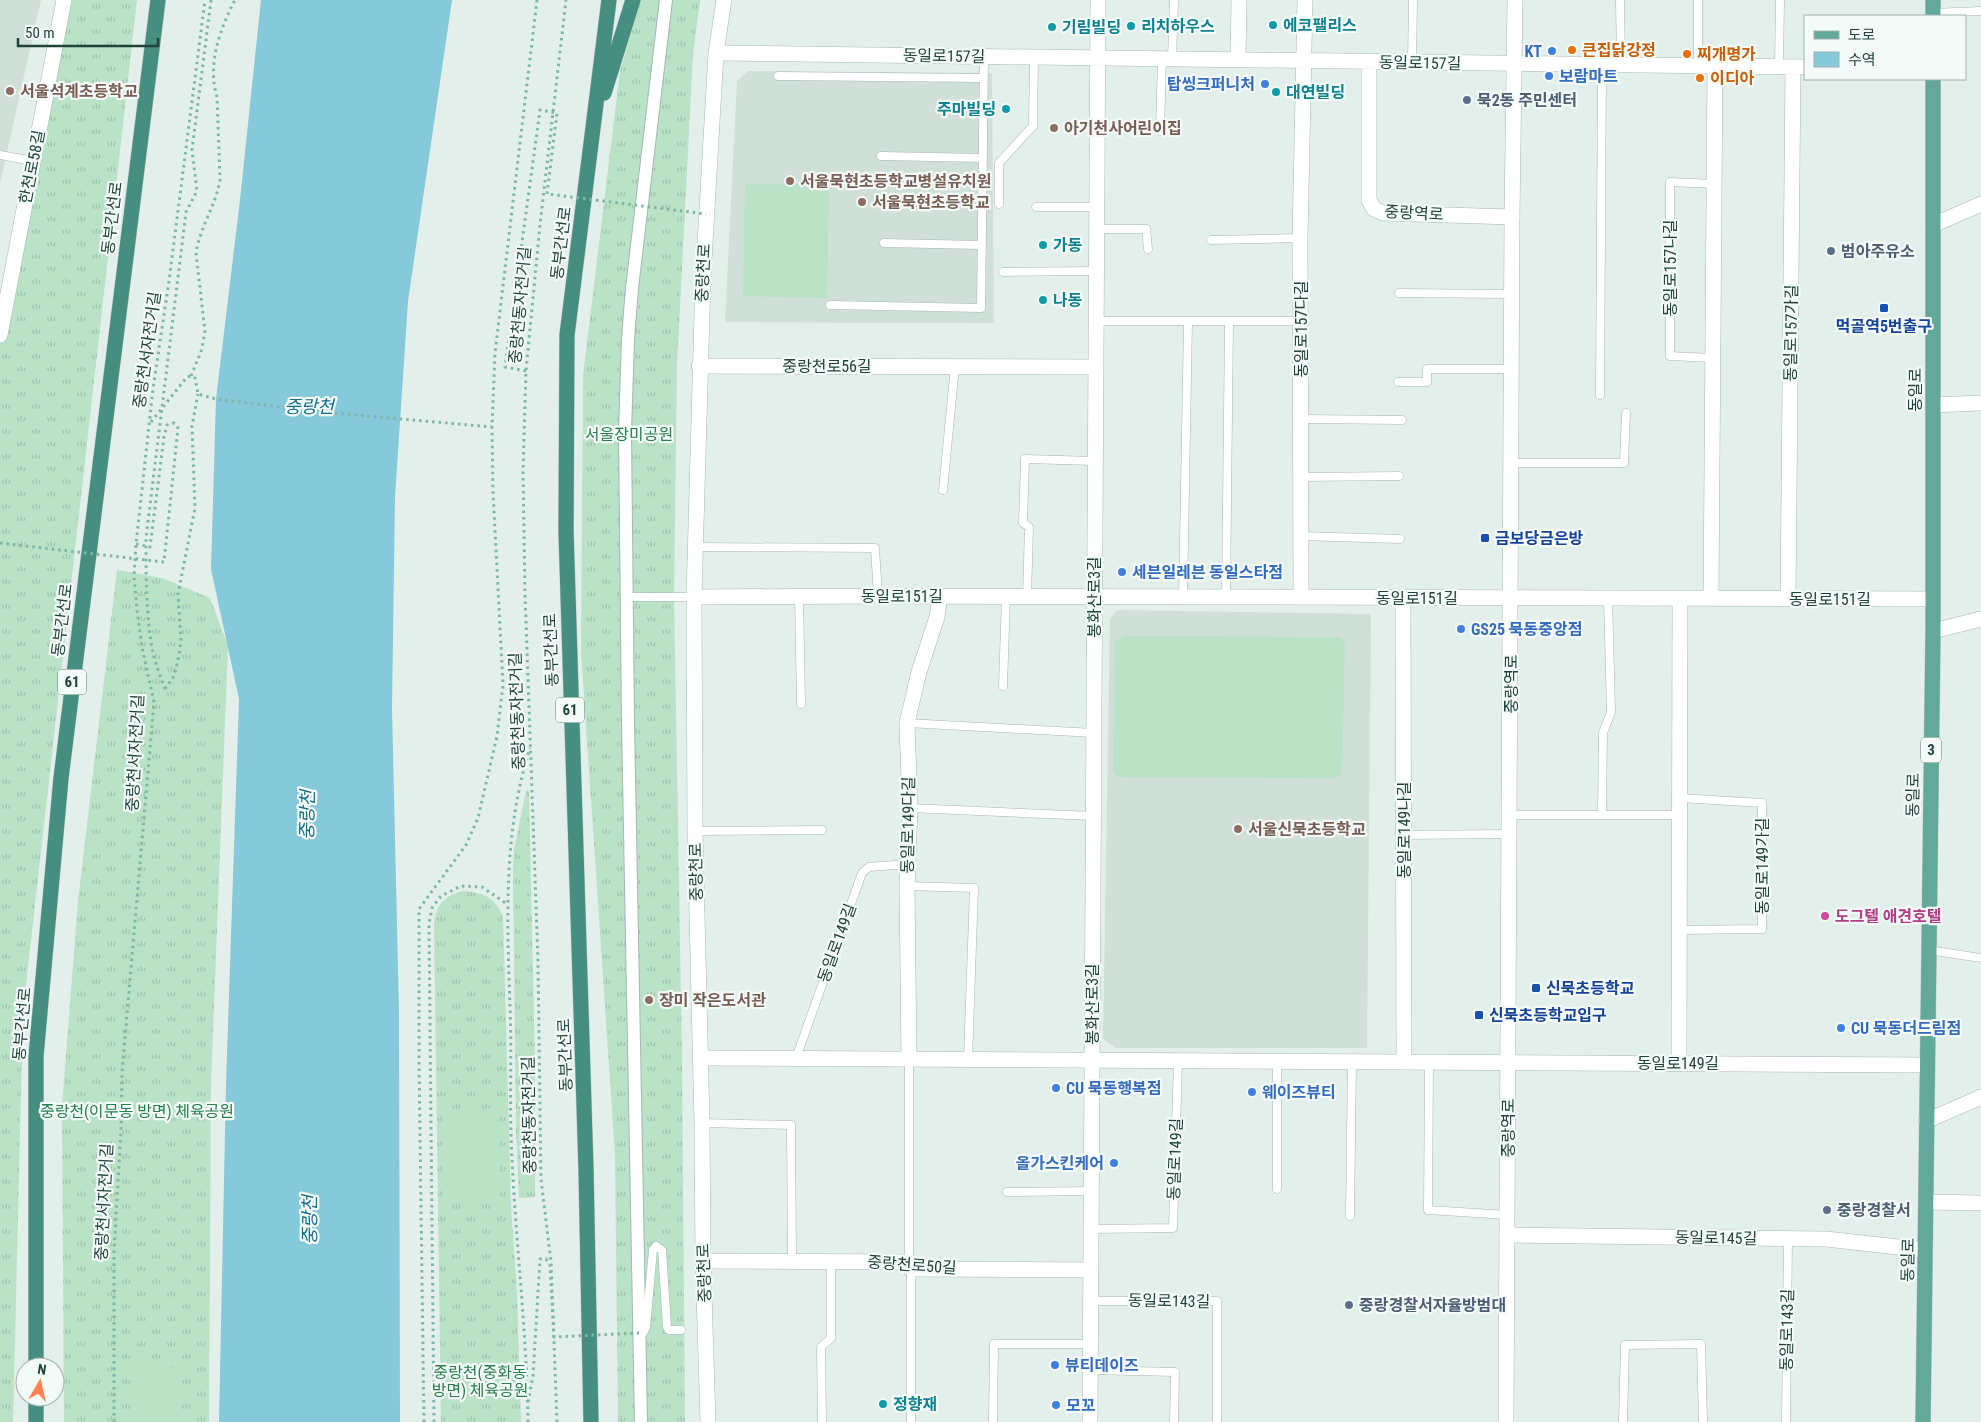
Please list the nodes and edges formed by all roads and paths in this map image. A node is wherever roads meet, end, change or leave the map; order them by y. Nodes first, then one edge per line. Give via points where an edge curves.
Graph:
1 (64, 0) edge
2 (158, 0) edge
3 (205, 0) edge
4 (211, 0) edge
5 (234, 0) edge
6 (537, 0) edge
7 (566, 0) edge
8 (609, 0) edge
9 (633, 0) edge
10 (666, 0) edge
11 (724, 0) edge
12 (1098, 0) edge
13 (1174, 0) edge
14 (1239, 0) edge
15 (1305, 0) edge
16 (1413, 0) edge
17 (1515, 0) edge
18 (1620, 0) edge
19 (1698, 0) edge
20 (1780, 0) edge
21 (1933, 10) edge
22 (1981, 11) edge
23 (716, 53) junction
24 (984, 56) junction
25 (1034, 57) junction
26 (1097, 58) junction
27 (1167, 59) junction
28 (1238, 60) junction
29 (1305, 61) junction
30 (1369, 62) junction
31 (1412, 62) junction
32 (1515, 64) junction
33 (1602, 65) junction
34 (1621, 65) junction
35 (1698, 66) junction
36 (1715, 66) junction
37 (1792, 67) edge
38 (778, 76) dead end
39 (983, 78) junction
40 (1933, 80) edge
41 (1160, 130) dead end
42 (593, 131) junction
43 (0, 155) edge
44 (881, 156) dead end
45 (983, 158) junction
46 (33, 161) junction
47 (1714, 184) junction
48 (999, 204) dead end
49 (1981, 204) edge
50 (642, 206) junction
51 (1036, 207) dead end
52 (1096, 207) junction
53 (706, 214) junction
54 (1512, 217) junction
55 (1933, 225) junction
56 (1096, 229) junction
57 (1300, 238) junction
58 (1211, 240) dead end
59 (884, 243) dead end
60 (982, 245) junction
61 (1148, 249) dead end
62 (1096, 271) junction
63 (1003, 272) dead end
64 (1399, 292) dead end
65 (1512, 294) junction
66 (830, 305) dead end
67 (1096, 321) junction
68 (1301, 321) junction
69 (1188, 322) junction
70 (1229, 322) junction
71 (0, 335) edge
72 (1712, 358) junction
73 (699, 366) junction
74 (955, 366) junction
75 (1096, 366) junction
76 (1512, 370) junction
77 (526, 371) junction
78 (191, 376) junction
79 (1398, 382) dead end
80 (198, 394) junction
81 (1600, 395) dead end
82 (1981, 403) edge
83 (1933, 405) junction
84 (162, 408) junction
85 (1626, 413) dead end
86 (1301, 419) junction
87 (1402, 420) dead end
88 (150, 423) junction
89 (492, 427) junction
90 (1095, 462) junction
91 (1512, 463) junction
92 (1399, 476) dead end
93 (1302, 477) junction
94 (943, 490) dead end
95 (1301, 536) junction
96 (1400, 539) dead end
97 (0, 543) edge
98 (136, 544) junction
99 (696, 547) junction
100 (799, 596) junction
101 (878, 596) junction
102 (940, 596) junction
103 (1006, 596) junction
104 (1027, 596) junction
105 (626, 597) junction
106 (694, 597) junction
107 (1094, 597) junction
108 (1183, 597) junction
109 (1226, 597) junction
110 (1301, 597) junction
111 (1403, 598) junction
112 (1511, 598) junction
113 (1608, 598) junction
114 (1711, 598) junction
115 (1680, 599) junction
116 (1788, 599) junction
117 (1932, 600) junction
118 (1981, 619) edge
119 (1932, 630) junction
120 (1003, 686) dead end
121 (801, 704) dead end
122 (907, 723) junction
123 (1094, 733) junction
124 (531, 745) junction
125 (1680, 798) junction
126 (910, 808) junction
127 (1602, 814) junction
128 (1510, 815) junction
129 (1093, 816) junction
130 (1680, 816) junction
131 (822, 830) dead end
132 (695, 831) junction
133 (1510, 834) junction
134 (1404, 835) junction
135 (908, 864) junction
136 (907, 886) junction
137 (508, 905) junction
138 (1680, 930) junction
139 (1928, 950) junction
140 (1981, 958) edge
141 (701, 1058) junction
142 (796, 1058) junction
143 (908, 1059) junction
144 (968, 1059) junction
145 (1092, 1060) junction
146 (1178, 1061) junction
147 (1277, 1061) junction
148 (1352, 1062) junction
149 (1404, 1062) junction
150 (1429, 1062) junction
151 (1509, 1062) junction
152 (1679, 1064) junction
153 (1927, 1065) junction
154 (1981, 1097) edge
155 (1926, 1121) junction
156 (702, 1123) junction
157 (1277, 1189) dead end
158 (1007, 1192) dead end
159 (1091, 1192) junction
160 (1926, 1202) junction
161 (1981, 1203) edge
162 (1508, 1215) junction
163 (1350, 1216) dead end
164 (1091, 1229) junction
165 (1507, 1235) junction
166 (1788, 1239) junction
167 (1925, 1250) junction
168 (702, 1261) junction
169 (792, 1261) junction
170 (831, 1261) junction
171 (910, 1266) junction
172 (1090, 1270) junction
173 (1090, 1300) junction
174 (681, 1330) dead end
175 (639, 1334) junction
176 (1090, 1344) junction
177 (36, 1357) edge
178 (1090, 1370) junction
179 (528, 1402) junction
180 (36, 1407) edge
181 (36, 1422) edge
182 (114, 1422) edge
183 (424, 1422) edge
184 (434, 1422) edge
185 (528, 1422) edge
186 (556, 1422) edge
187 (590, 1422) edge
188 (641, 1422) edge
189 (708, 1422) edge
190 (822, 1422) edge
191 (911, 1422) edge
192 (992, 1422) edge
193 (1090, 1422) edge
194 (1174, 1422) edge
195 (1217, 1422) edge
196 (1506, 1422) edge
197 (1622, 1422) edge
198 (1702, 1422) edge
199 (1786, 1422) edge
200 (1923, 1422) edge

1 - 46 street, 한천로58길
2 - 177 highway, 동부간선로 / 61 via 60,788 36,1056
3 - 88 path, 중랑천서자전거길
4 - 84 path via 192,150 197,190 186,212
5 - 78 path via 217,44 213,73 220,180 196,253 205,332
6 - 89 path via 495,353
7 - 77 path, 중랑천동자전거길
8 - 42 highway, 동부간선로 / 61
9 - 42 highway
10 - 50 street
11 - 23 street, 중랑천로
12 - 26 street, 봉화산로3길
13 - 27 lane
14 - 28 street
15 - 29 street, 동일로157다길
16 - 31 lane
17 - 32 street, 중랑역로
18 - 34 lane
19 - 35 lane
20 - 37 lane
21 - 22 lane
23 - 24 street, 동일로157길
23 - 53 street, 중랑천로
24 - 25 street, 동일로157길
24 - 39 lane
25 - 26 street, 동일로157길
25 - 48 lane via 1033,126 999,163
26 - 27 street, 동일로157길
26 - 52 street, 봉화산로3길
27 - 28 street, 동일로157길
27 - 41 lane
28 - 29 street, 동일로157길
29 - 30 street, 동일로157길
29 - 57 street, 동일로157다길
30 - 31 street, 동일로157길
30 - 54 street, 중랑역로 via 1369,200 1374,209 1384,213
31 - 32 street, 동일로157길
32 - 33 street, 동일로157길
32 - 54 street, 중랑역로
33 - 34 street, 동일로157길
33 - 81 lane
34 - 35 street, 동일로157길
35 - 36 street, 동일로157길
36 - 37 street, 동일로157길
36 - 47 street
37 - 116 street, 동일로157가길
38 - 39 lane
39 - 45 lane
40 - 55 main road, 동일로 / 3
42 - 187 highway, 동부간선로 / 61 via 567,335 566,531 586,1169
43 - 46 lane
44 - 45 lane
45 - 60 lane
46 - 71 street, 한천로58길
47 - 72 street
47 - 72 lane, 동일로157나길 via 1670,182 1670,356
49 - 55 street
50 - 53 path, bridge
50 - 77 path, bridge via 547,194 557,113 540,110 505,367
50 - 105 street via 628,348
51 - 52 lane
52 - 56 street, 봉화산로3길
53 - 73 street, 중랑천로
54 - 65 street, 중랑역로
55 - 83 main road, 동일로 / 3
56 - 61 lane via 1146,229
56 - 62 street, 봉화산로3길
57 - 58 lane
57 - 68 street, 동일로157다길
59 - 60 lane
60 - 66 lane via 981,308
62 - 63 lane
62 - 67 street, 봉화산로3길
64 - 65 lane
65 - 76 street, 중랑역로
67 - 69 lane
67 - 75 street, 봉화산로3길
68 - 70 lane
68 - 86 street, 동일로157다길
69 - 70 lane
69 - 108 lane
70 - 109 lane
72 - 114 street
73 - 74 street, 중랑천로56길
73 - 99 street, 중랑천로
74 - 75 street, 중랑천로56길
74 - 94 lane
75 - 90 street, 봉화산로3길
76 - 79 lane via 1427,369 1426,382
76 - 91 street, 중랑역로
77 - 124 path, 중랑천동자전거길 via 523,472
78 - 80 path via 195,378
78 - 84 path
80 - 84 path via 192,426 195,500 178,594 179,656 174,676 165,689 152,649 146,580 147,530
80 - 89 path via 321,412
82 - 83 street
83 - 117 main road, 동일로 / 3
84 - 88 path
85 - 91 lane via 1624,463
86 - 87 lane
86 - 93 street, 동일로157다길
88 - 98 path, 중랑천서자전거길
89 - 183 path via 503,685 497,736 482,801 466,845 419,909
90 - 104 lane via 1025,459 1023,523 1029,527
90 - 107 street, 봉화산로3길
91 - 112 street, 중랑역로
92 - 93 lane
93 - 95 street, 동일로157다길
95 - 96 lane
95 - 110 street, 동일로157다길
97 - 98 path, bridge via 164,562 178,428 174,423 167,425 164,437 150,547
98 - 182 path, 중랑천서자전거길 via 134,576 138,619 154,702 122,1072 114,1250
99 - 101 lane via 875,548
99 - 106 street, 중랑천로
100 - 101 street, 동일로151길
100 - 106 street, 동일로151길
100 - 121 lane
101 - 102 street, 동일로151길
102 - 103 street, 동일로151길
102 - 122 street, 동일로149다길
103 - 104 street, 동일로151길
103 - 120 lane
104 - 107 street, 동일로151길
105 - 106 lane
105 - 175 street
106 - 132 street, 중랑천로
107 - 108 street, 동일로151길
107 - 123 street, 봉화산로3길
108 - 109 street, 동일로151길
109 - 110 street, 동일로151길
110 - 111 street, 동일로151길
111 - 112 street, 동일로151길
111 - 134 street, 동일로149나길
112 - 113 street, 동일로151길
112 - 128 street, 중랑역로
113 - 115 street, 동일로151길
113 - 127 lane via 1611,712 1603,733
114 - 115 street, 동일로151길
114 - 116 street, 동일로151길
115 - 125 street
116 - 117 street, 동일로151길
117 - 119 main road, 동일로 / 3
118 - 119 street
119 - 139 main road, 동일로 / 3
122 - 123 lane
122 - 126 street, 동일로149다길
123 - 129 street, 봉화산로3길
124 - 137 path via 510,838
124 - 186 path, 중랑천동자전거길 via 541,1179 551,1262
125 - 130 street
125 - 138 lane, 동일로149가길 via 1762,803 1762,929
126 - 129 lane
126 - 135 street, 동일로149다길
127 - 128 lane
127 - 130 lane
128 - 133 street, 중랑역로
129 - 145 street, 봉화산로3길
130 - 138 street
131 - 132 lane, 중랑천로
132 - 141 street, 중랑천로
133 - 134 lane
133 - 151 street, 중랑역로
134 - 149 street, 동일로149나길
135 - 136 street, 동일로149다길
135 - 142 lane, 동일로149길 via 869,867 862,872
136 - 143 street, 동일로149다길
136 - 144 lane via 974,888
137 - 179 path via 512,1155
137 - 184 path via 482,887 461,886 441,896 432,908 429,924
138 - 152 street
139 - 140 lane
139 - 153 main road, 동일로 / 3
141 - 142 street, 동일로149길
141 - 156 street, 중랑천로
142 - 143 street, 동일로149길
143 - 144 street, 동일로149길
143 - 171 lane
144 - 145 street, 동일로149길
145 - 146 street, 동일로149길
145 - 159 street, 봉화산로3길
146 - 147 street, 동일로149길
146 - 164 lane, 동일로149길 via 1173,1228
147 - 148 street, 동일로149길
147 - 157 lane
148 - 149 street, 동일로149길
148 - 163 lane
149 - 150 street, 동일로149길
150 - 151 street, 동일로149길
150 - 162 lane via 1428,1210
151 - 152 street, 동일로149길
151 - 162 street, 중랑역로
152 - 153 street, 동일로149길
153 - 155 main road, 동일로 / 3
154 - 155 street
155 - 160 main road, 동일로 / 3
156 - 168 street, 중랑천로
156 - 169 lane via 791,1124
158 - 159 lane
159 - 164 street, 봉화산로3길
160 - 161 street
160 - 167 main road, 동일로 / 3
162 - 165 street, 중랑역로
164 - 172 street, 봉화산로3길
165 - 166 street, 동일로145길
165 - 196 street, 중랑역로
166 - 167 street, 동일로145길 via 1826,1239
166 - 199 lane, 동일로143길
167 - 200 main road, 동일로 / 3
168 - 169 street, 중랑천로50길
168 - 189 street, 중랑천로
169 - 170 street, 중랑천로50길
170 - 171 street, 중랑천로50길
170 - 190 lane via 831,1338 821,1347
171 - 172 street, 중랑천로50길
171 - 191 lane
172 - 173 street, 봉화산로3길
173 - 176 street, 봉화산로3길
173 - 195 lane, 동일로143길 via 1218,1301
174 - 175 lane via 669,1330 667,1327 662,1250 656,1246 646,1328
175 - 179 path, bridge via 554,1337 550,1264 546,1259 540,1259 533,1376
175 - 188 street
176 - 178 street, 봉화산로3길
176 - 192 lane via 994,1344
178 - 193 street, 봉화산로3길
178 - 194 lane via 1175,1372
179 - 185 path
180 - 181 highway
197 - 198 lane via 1625,1345 1701,1344

